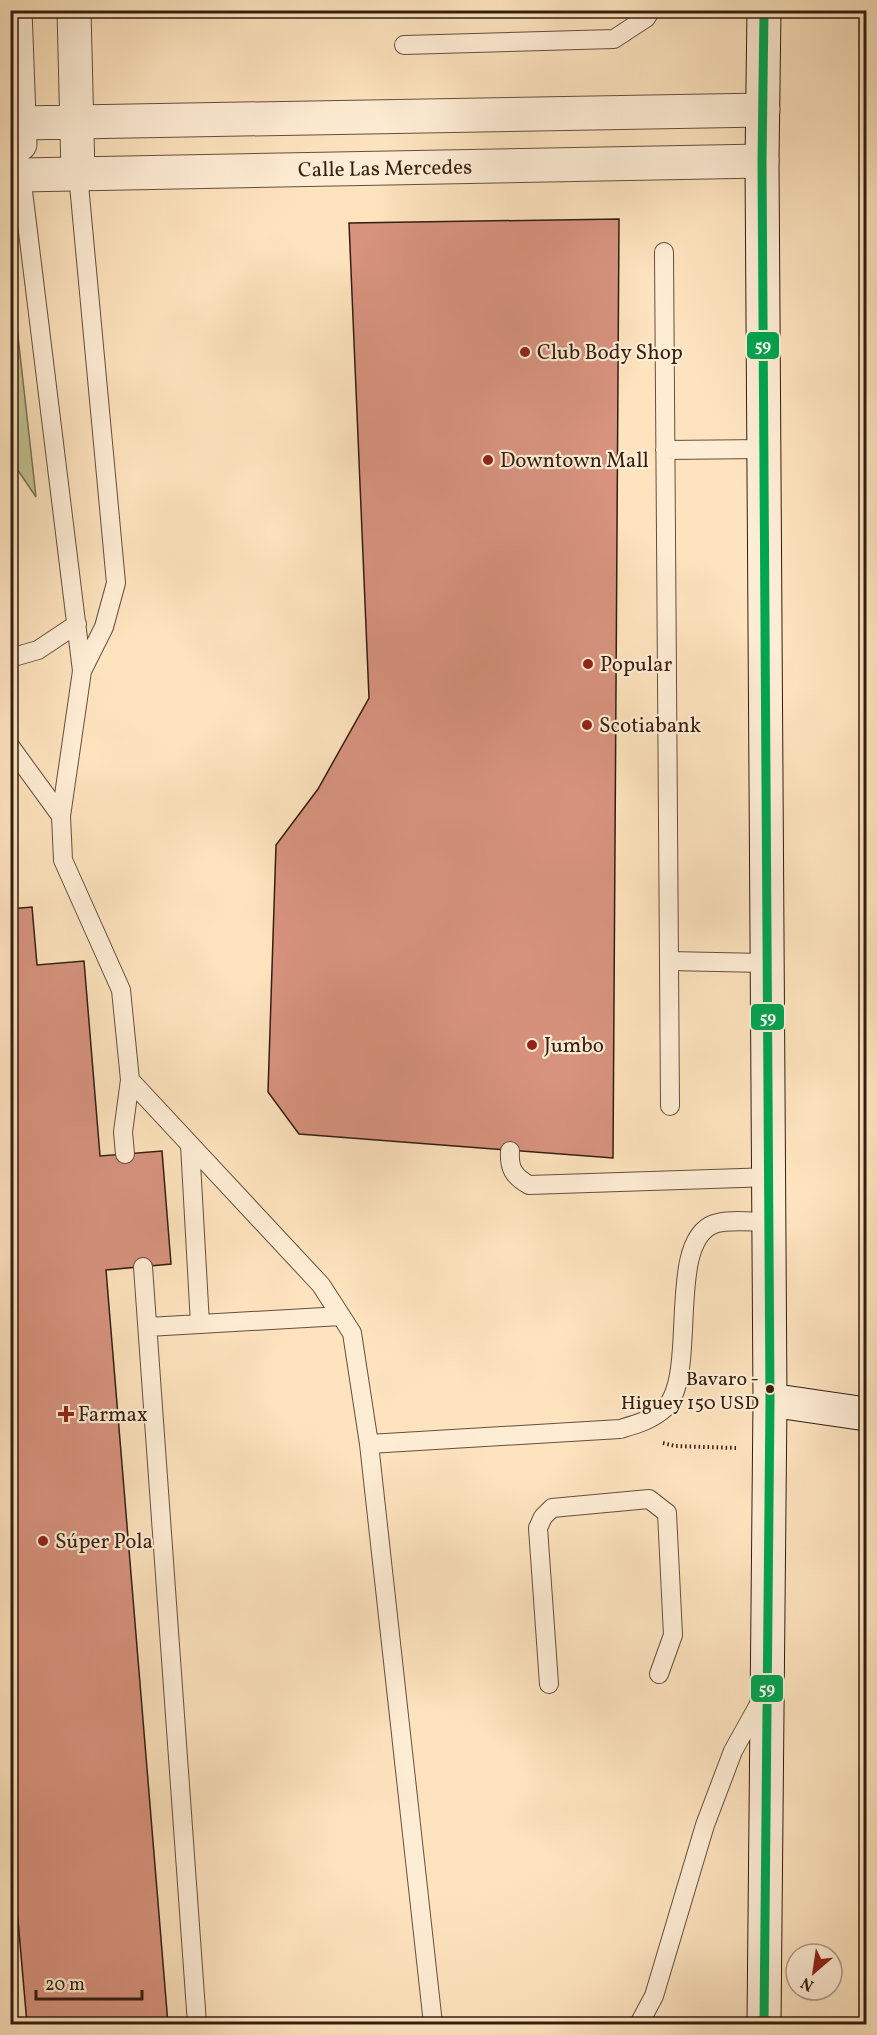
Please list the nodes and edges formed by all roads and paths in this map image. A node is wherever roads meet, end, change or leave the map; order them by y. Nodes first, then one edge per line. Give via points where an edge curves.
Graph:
1 (15, 10) edge
2 (74, 10) edge
3 (651, 10) edge
4 (764, 10) edge
5 (404, 45) dead end
6 (763, 110) junction
7 (77, 123) junction
8 (15, 125) edge
9 (762, 161) junction
10 (16, 172) edge
11 (78, 174) junction
12 (664, 252) dead end
13 (764, 449) junction
14 (666, 450) junction
15 (76, 624) junction
16 (10, 658) edge
17 (82, 671) junction
18 (10, 746) edge
19 (61, 816) junction
20 (669, 962) junction
21 (767, 963) junction
22 (130, 1080) junction
23 (670, 1106) dead end
24 (190, 1145) junction
25 (510, 1150) dead end
26 (125, 1154) dead end
27 (769, 1177) junction
28 (769, 1222) junction
29 (143, 1267) dead end
30 (341, 1316) junction
31 (200, 1324) junction
32 (148, 1327) junction
33 (770, 1400) junction
34 (867, 1414) edge
35 (620, 1429) junction
36 (369, 1444) junction
37 (770, 1448) junction
38 (659, 1674) dead end
39 (549, 1684) dead end
40 (767, 1689) junction
41 (197, 2025) edge
42 (433, 2025) edge
43 (639, 2025) edge
44 (764, 2025) edge

1 - 8 street
2 - 7 street
3 - 5 lane via 646,18 614,39
4 - 6 street
6 - 7 street
6 - 9 street
7 - 8 street
7 - 11 street
8 - 10 street
9 - 11 street, Calle Las Mercedes
9 - 13 street
10 - 11 street, Calle Las Mercedes
10 - 15 lane
11 - 17 lane via 116,583 104,627
12 - 14 lane
13 - 14 lane
13 - 21 street
14 - 20 lane
15 - 16 lane via 38,650
15 - 17 lane
17 - 19 lane
18 - 19 lane
19 - 22 lane via 63,860 122,990
20 - 21 lane
20 - 23 lane
21 - 27 street
22 - 24 lane
22 - 26 lane via 123,1132
24 - 30 lane via 321,1285
24 - 31 lane
25 - 27 lane via 511,1170 529,1185
27 - 28 street
28 - 33 street
28 - 35 lane via 714,1224 700,1234 687,1273 676,1388 666,1407 647,1421
29 - 32 lane
30 - 31 lane
30 - 36 lane via 352,1333
31 - 32 lane
32 - 41 lane
33 - 34 street
33 - 37 street
35 - 36 lane
35 - 37 path via 675,1446
36 - 42 lane
37 - 40 street
38 - 39 lane via 673,1635 667,1513 649,1499 552,1508 543,1516 537,1528
40 - 43 lane via 733,1751 705,1825 654,1996
40 - 44 street

